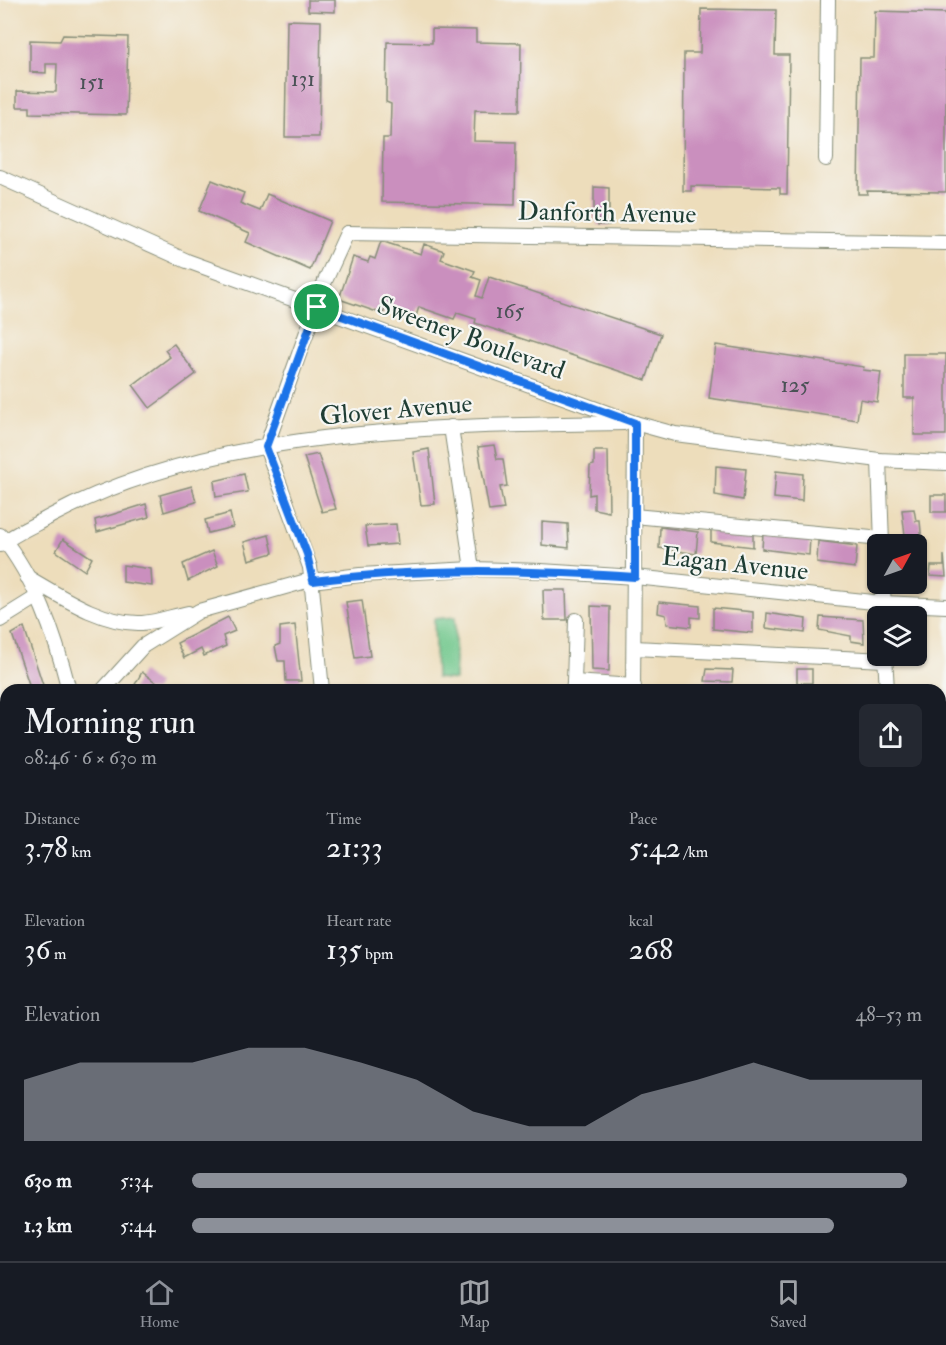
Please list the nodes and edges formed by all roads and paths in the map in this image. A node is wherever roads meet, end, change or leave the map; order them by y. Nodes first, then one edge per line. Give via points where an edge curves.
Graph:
1 (828, 0) edge
2 (826, 159) dead end
3 (0, 177) edge
4 (946, 243) edge
5 (317, 307) junction
6 (635, 423) junction
7 (451, 428) junction
8 (266, 447) junction
9 (879, 460) junction
10 (946, 463) edge
11 (634, 516) junction
12 (882, 534) edge
13 (2, 540) edge
14 (867, 540) edge
15 (472, 569) junction
16 (27, 577) junction
17 (635, 577) junction
18 (313, 581) junction
19 (37, 597) junction
20 (946, 606) edge
21 (927, 607) edge
22 (867, 608) edge
23 (199, 610) junction
24 (0, 620) edge
25 (576, 620) dead end
26 (634, 648) junction
27 (867, 657) edge
28 (886, 666) edge
29 (67, 684) edge
30 (108, 684) edge
31 (322, 684) edge
32 (574, 684) edge
33 (634, 684) edge
34 (887, 684) edge

1 - 2 street
3 - 5 street, Sweeney Boulevard via 188,261
4 - 5 street, Danforth Avenue via 347,233
5 - 6 street, Sweeney Boulevard
5 - 8 street
6 - 7 street, Glover Avenue
6 - 9 street, Sweeney Boulevard via 675,434
6 - 11 street
7 - 8 street, Glover Avenue via 366,433
7 - 15 street
8 - 13 street, Glover Avenue via 156,473 84,499
8 - 18 street via 307,554
9 - 10 street, Sweeney Boulevard
9 - 12 street
11 - 14 street
11 - 17 street
13 - 16 street
15 - 17 street, Eagan Avenue
15 - 18 street, Eagan Avenue
16 - 19 street
16 - 23 street, Eagan Avenue via 79,607 115,618 142,623
17 - 22 street, Eagan Avenue
17 - 26 street
18 - 23 street, Eagan Avenue
18 - 31 street
19 - 24 street
19 - 29 street via 55,635
20 - 21 street, Eagan Avenue
23 - 30 street, Eagan Avenue via 143,646
25 - 32 street
26 - 27 street
26 - 33 street
28 - 34 street

